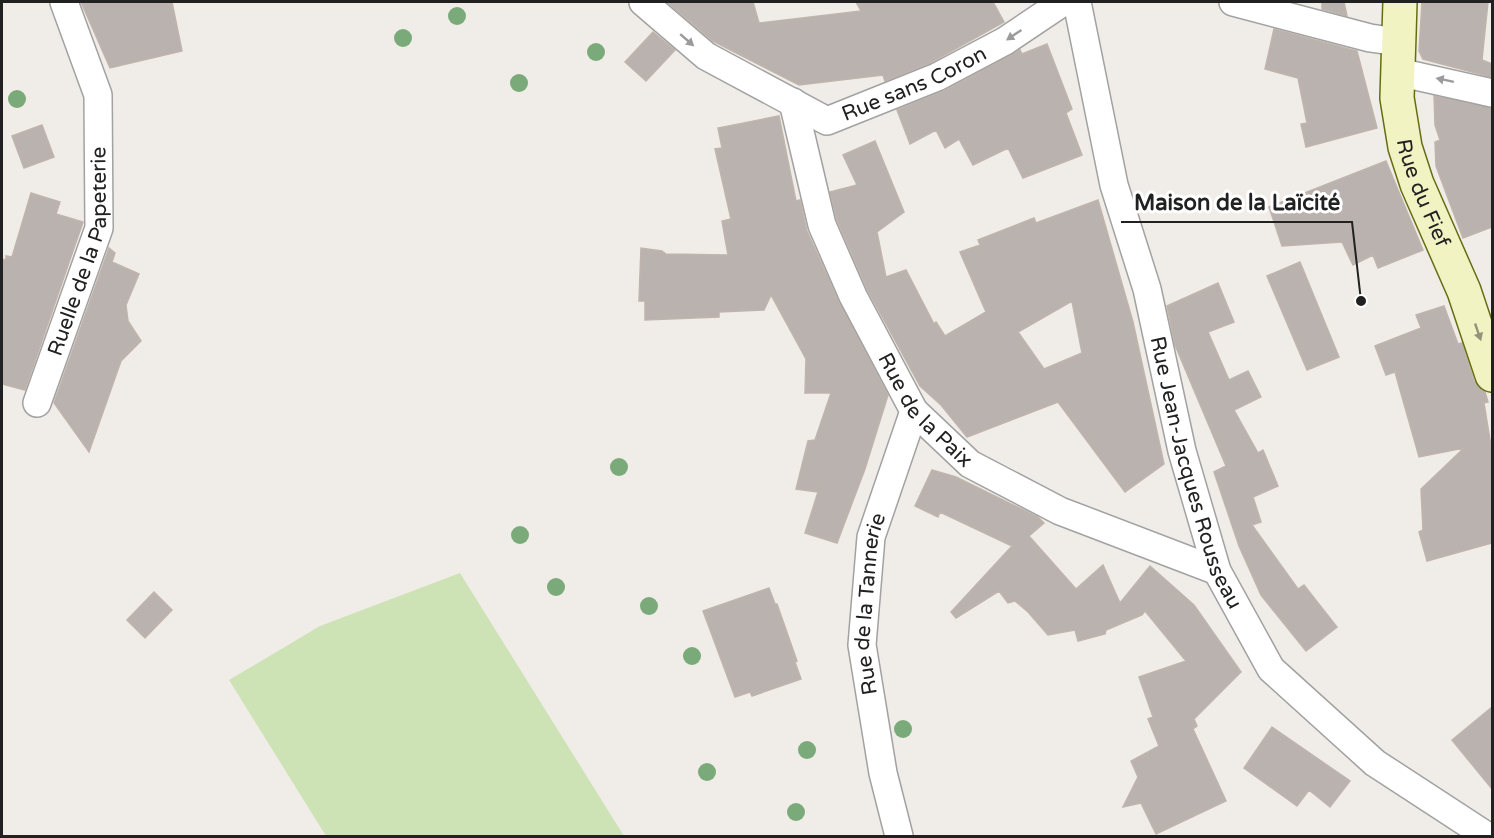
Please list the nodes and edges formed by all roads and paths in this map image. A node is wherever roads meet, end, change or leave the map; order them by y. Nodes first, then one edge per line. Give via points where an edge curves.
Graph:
1 (64, 2) edge
2 (643, 2) edge
3 (1063, 2) edge
4 (1077, 2) edge
5 (1233, 2) edge
6 (1400, 2) edge
7 (1398, 57) junction
8 (1492, 93) edge
9 (793, 102) junction
10 (1492, 373) edge
11 (37, 403) dead end
12 (914, 411) junction
13 (1217, 571) junction
14 (899, 837) edge
15 (1487, 837) edge

1 - 11 street, Ruelle de la Papeterie via 98,95 99,228
2 -> 9 street, Rue sans Coron via 706,56
3 -> 9 street, Rue sans Coron via 1005,41 937,77 827,121
4 - 13 street, Rue Jean-Jacques Rousseau via 1114,185 1147,289 1182,451
5 - 7 street
6 - 7 street, Rue du Fief
8 -> 7 street
7 -> 10 street, Rue du Fief via 1398,108 1411,169 1464,291
9 - 12 street, Rue de la Paix via 822,225 853,296
12 - 13 street, Rue de la Paix via 970,464 1060,511
12 - 14 street, Rue de la Tannerie via 871,537 861,645 883,773
13 - 15 street, Rue Jean-Jacques Rousseau via 1272,669 1375,763

